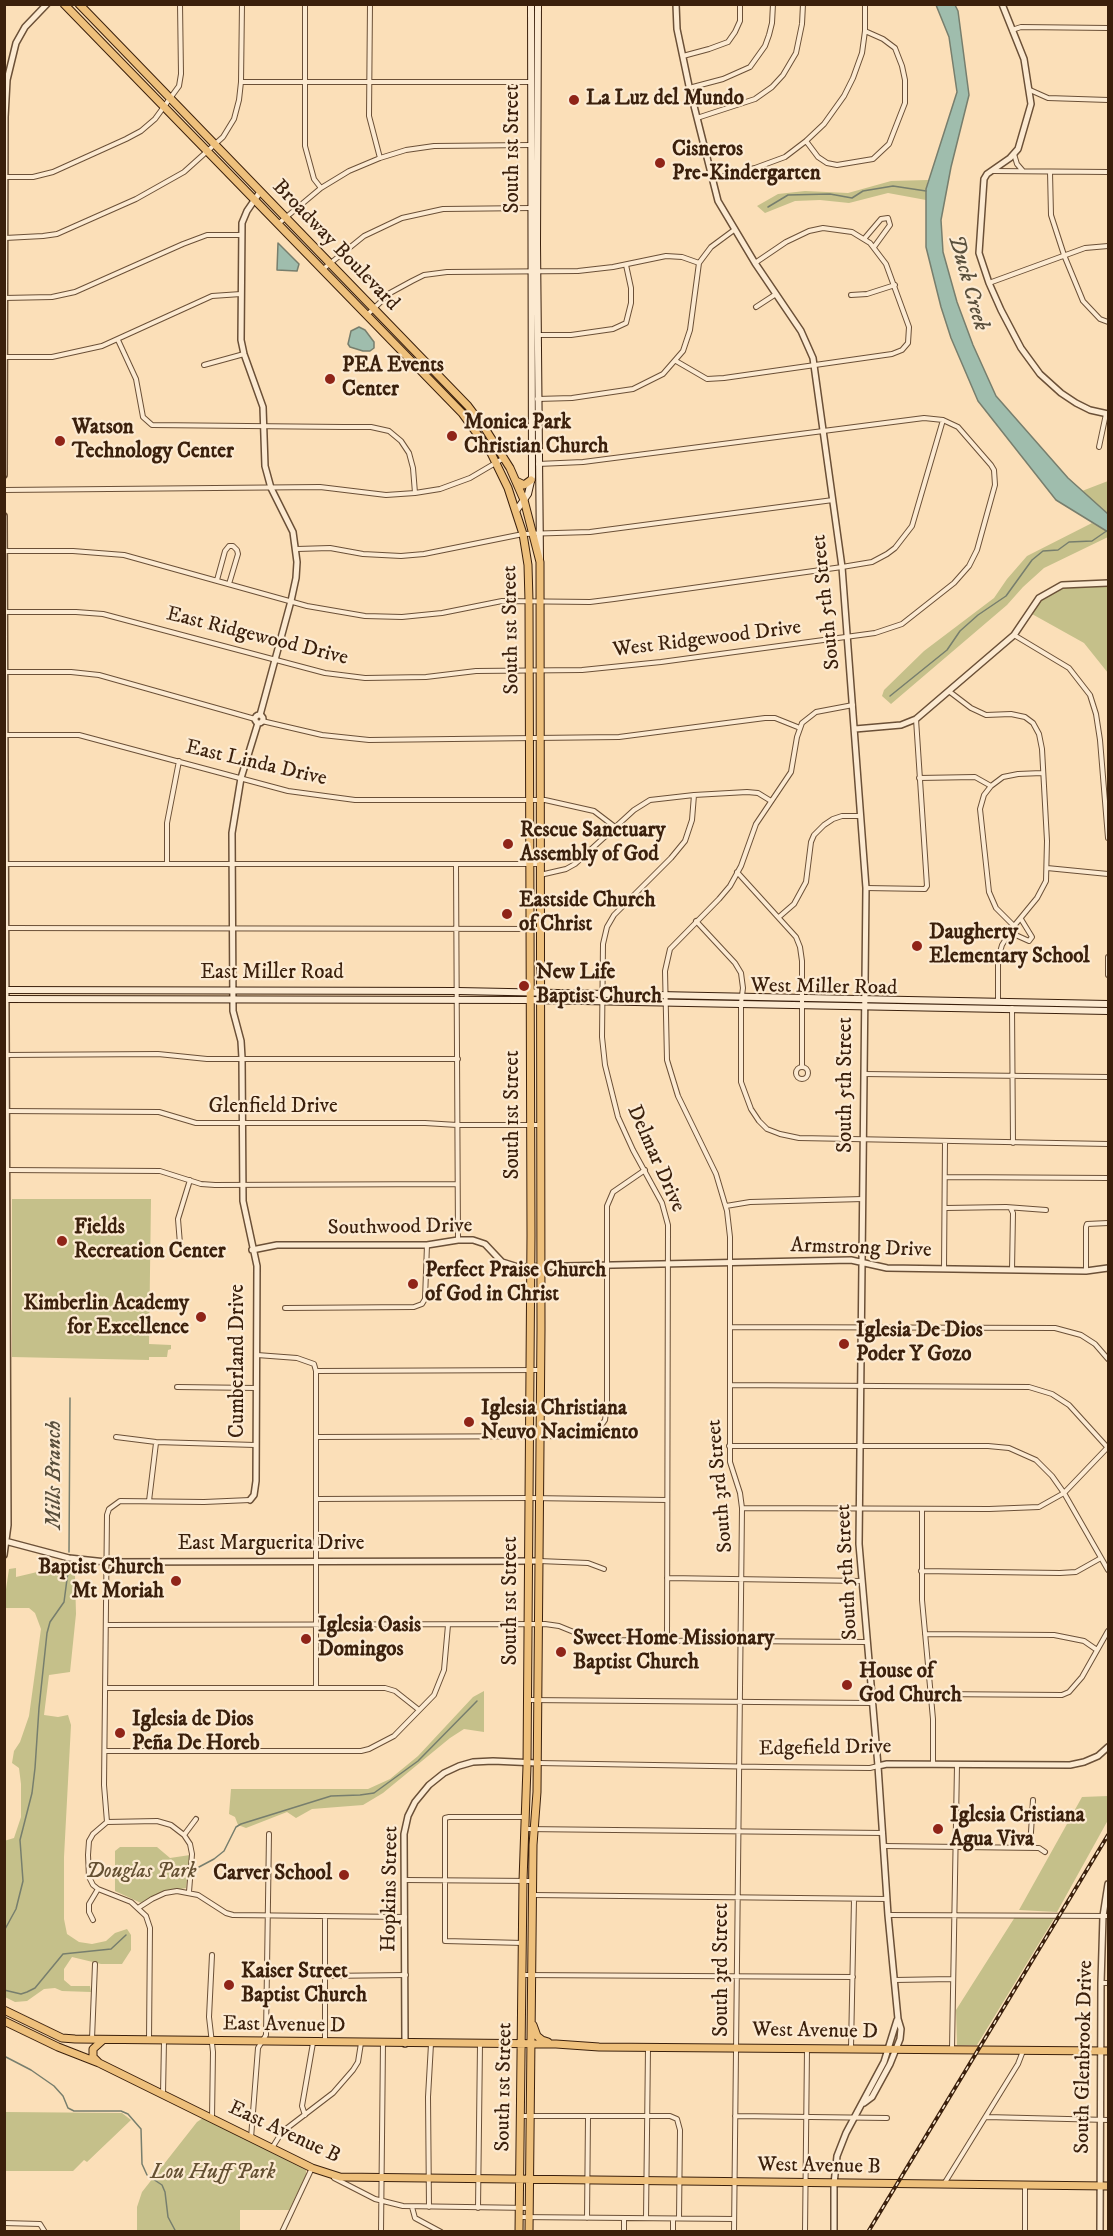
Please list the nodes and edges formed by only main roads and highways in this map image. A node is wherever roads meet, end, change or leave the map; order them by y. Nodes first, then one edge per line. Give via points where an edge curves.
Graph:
1 (64, 4) edge
2 (79, 4) edge
3 (531, 4) edge
4 (538, 4) edge
5 (534, 82) junction
6 (534, 208) junction
7 (530, 219) junction
8 (537, 239) junction
9 (534, 272) junction
10 (433, 370) junction
11 (426, 377) junction
12 (468, 406) junction
13 (462, 413) junction
14 (531, 480) junction
15 (516, 482) junction
16 (524, 500) junction
17 (516, 511) junction
18 (532, 533) joint
19 (540, 562) junction
20 (5, 990) edge
21 (115, 990) junction
22 (345, 990) junction
23 (530, 996) junction
24 (540, 996) junction
25 (115, 998) junction
26 (345, 998) junction
27 (5, 999) edge
28 (1108, 1004) edge
29 (1012, 1007) junction
30 (1108, 1011) edge
31 (530, 1054) junction
32 (540, 1054) junction
33 (531, 1197) junction
34 (540, 1197) junction
35 (527, 1975) junction
36 (4, 2010) edge
37 (531, 2018) junction
38 (4, 2021) edge
39 (103, 2040) junction
40 (522, 2043) junction
41 (531, 2044) junction
42 (556, 2044) junction
43 (1105, 2051) edge
44 (99, 2063) junction
45 (519, 2180) junction
46 (530, 2180) junction
47 (1108, 2186) edge
48 (519, 2232) edge
49 (529, 2232) edge

1 - 11 main road, Broadway Boulevard
2 - 10 main road, Broadway Boulevard
3 - 5 main road, South 1st Street
4 - 5 main road, South 1st Street
5 - 6 main road, South 1st Street
6 - 7 main road, South 1st Street
6 - 8 main road, South 1st Street
7 - 8 main road
7 - 9 main road, South 1st Street
8 - 9 main road, South 1st Street
9 - 14 main road, South 1st Street
9 - 19 main road, South 1st Street
10 - 11 main road
10 - 12 main road, Broadway Boulevard
11 - 13 main road, Broadway Boulevard
12 - 13 main road
12 - 15 main road, Broadway Boulevard via 505,458
13 - 17 main road, Broadway Boulevard via 496,464
14 - 15 main road via 525,485
14 - 16 main road, South 1st Street
15 - 16 main road, Broadway Boulevard
16 - 17 main road, South 1st Street
16 - 18 main road, Broadway Boulevard
17 - 23 main road, South 1st Street via 528,568 529,602
18 - 19 main road, South 1st Street
19 - 24 main road, South 1st Street
20 - 21 main road, East Miller Road
21 - 22 main road, East Miller Road
21 - 25 main road
22 - 23 main road, East Miller Road
22 - 26 main road
23 - 24 main road, East Miller Road
23 - 26 main road, East Miller Road
23 - 31 main road, South 1st Street
24 - 29 main road, West Miller Road
24 - 32 main road, South 1st Street
25 - 26 main road, East Miller Road
25 - 27 main road, East Miller Road
28 - 29 main road, West Miller Road
29 - 30 main road, West Miller Road
31 - 32 main road
31 - 33 main road, South 1st Street
32 - 34 main road, South 1st Street
33 - 34 main road
33 - 35 main road, South 1st Street via 523,1881
34 - 35 main road, South 1st Street via 537,1763
35 - 37 main road, South 1st Street
35 - 40 main road, South 1st Street
36 - 39 main road, East Avenue D via 66,2039
37 - 41 main road, South 1st Street
37 - 42 main road via 537,2036
38 - 44 main road, East Avenue B
39 - 40 main road, East Avenue D
39 - 44 main road via 93,2049 93,2057
40 - 41 main road, West Avenue D
40 - 45 main road, South 1st Street
41 - 42 main road, West Avenue D
41 - 46 main road, South 1st Street
42 - 43 main road, West Avenue D
44 - 45 main road, East Avenue B via 328,2174 382,2179
45 - 46 main road, East Avenue B
45 - 48 main road, South 1st Street
46 - 47 main road, West Avenue B
46 - 49 main road, South 1st Street

